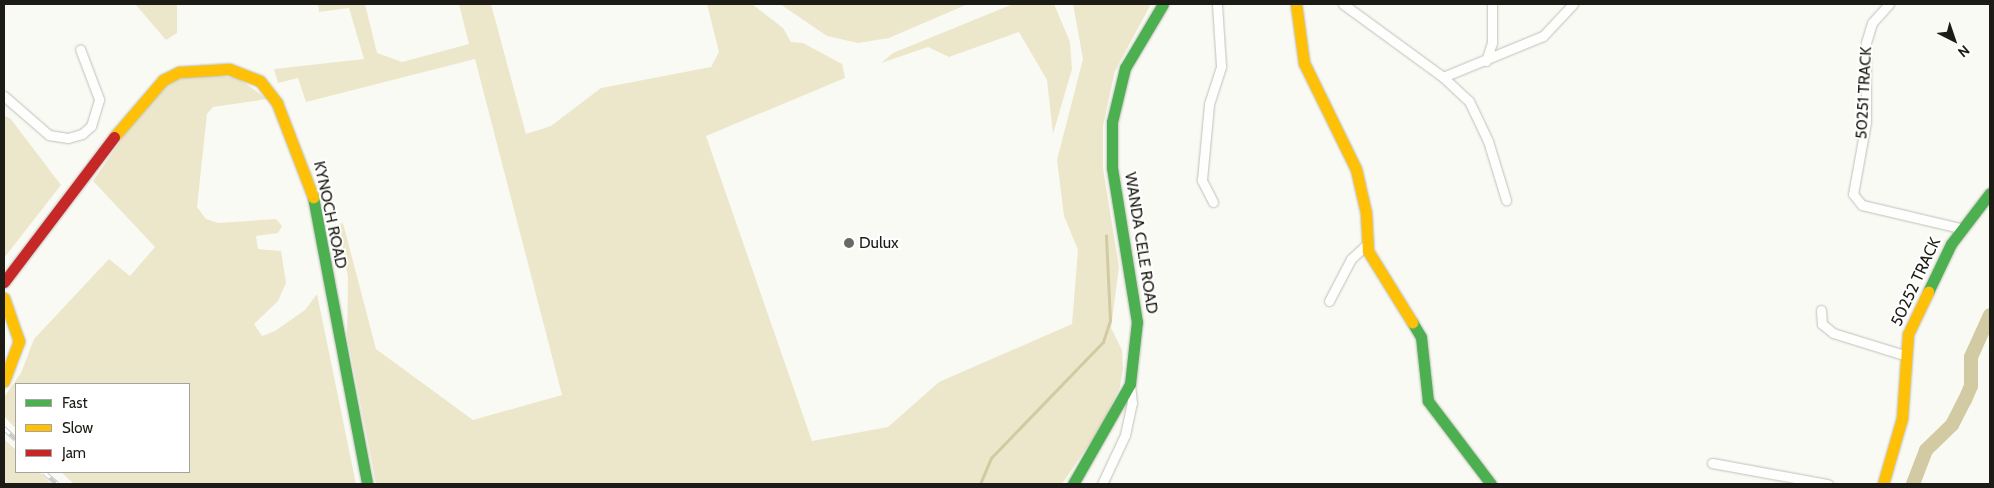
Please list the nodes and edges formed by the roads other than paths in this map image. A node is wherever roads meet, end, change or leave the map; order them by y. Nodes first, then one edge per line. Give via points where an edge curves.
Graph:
1 (1163, 4) edge
2 (1217, 4) edge
3 (1296, 4) edge
4 (1343, 4) edge
5 (1492, 4) edge
6 (1574, 4) edge
7 (1889, 4) edge
8 (80, 49) dead end
9 (1486, 61) junction
10 (1443, 77) junction
11 (4, 96) edge
12 (1990, 193) edge
13 (1506, 200) dead end
14 (1213, 202) dead end
15 (1960, 228) junction
16 (1367, 244) junction
17 (4, 282) edge
18 (4, 298) edge
19 (1329, 301) dead end
20 (1822, 310) dead end
21 (1904, 355) junction
22 (4, 381) edge
23 (1130, 384) junction
24 (1712, 463) dead end
25 (367, 484) edge
26 (1073, 484) edge
27 (1102, 484) edge
28 (1491, 484) edge
29 (1828, 484) edge
30 (1883, 484) edge

1 - 23 street, WANDA CELE ROAD via 1125,68 1112,122 1112,166 1137,322
2 - 14 street via 1221,66 1209,104 1202,180
3 - 16 street via 1304,63 1356,169 1366,212
4 - 10 street
5 - 9 street via 1492,43
6 - 9 street via 1544,36
7 - 15 street, 50251 TRACK via 1872,24 1866,43 1866,122 1853,194 1862,205
8 - 11 street via 99,99 91,126 82,134 68,138 49,135
9 - 10 street
10 - 13 street via 1472,106
12 - 15 street, 50252 TRACK
15 - 21 street, 50252 TRACK via 1913,320
16 - 19 street via 1351,259
16 - 28 street via 1374,263 1421,337 1430,407
17 - 25 street, KYNOCH ROAD via 143,99 164,80 179,72 214,68 229,69 260,81 277,103 309,178
18 - 22 street via 16,322 18,341
20 - 21 street via 1822,324 1833,333
21 - 30 street, 50252 TRACK via 1902,418
23 - 26 street, WANDA CELE ROAD via 1107,433
23 - 27 street via 1132,403 1125,435
24 - 29 street

